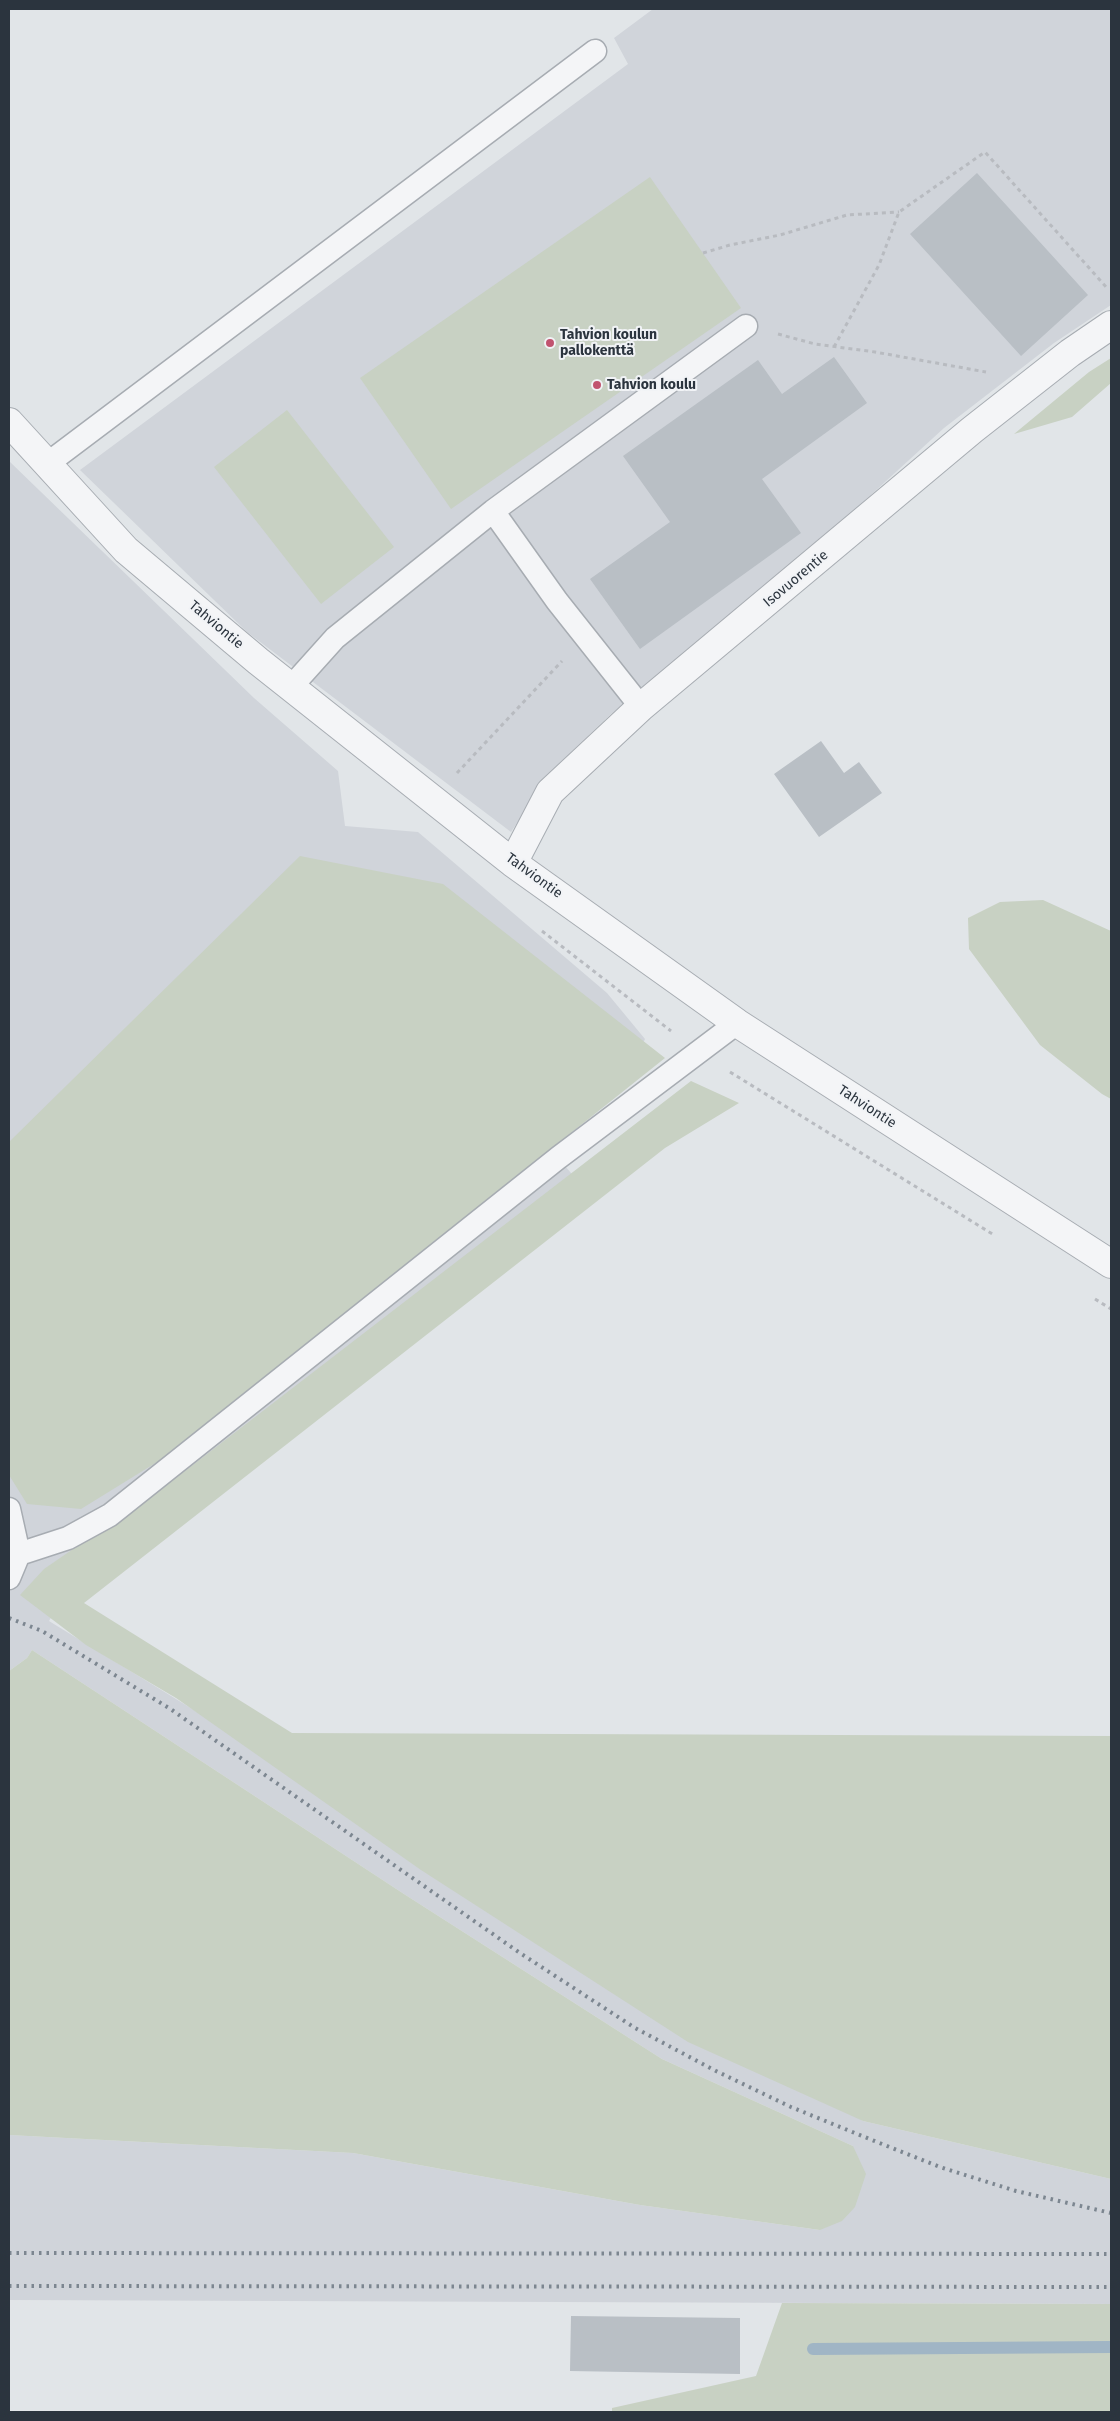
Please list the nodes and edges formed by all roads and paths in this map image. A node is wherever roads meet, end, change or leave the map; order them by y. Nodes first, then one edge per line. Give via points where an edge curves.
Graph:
1 (595, 51) dead end
2 (899, 212) junction
3 (703, 253) dead end
4 (1111, 293) edge
5 (1111, 324) edge
6 (746, 326) joint
7 (834, 347) junction
8 (1039, 378) junction
9 (9, 422) edge
10 (47, 464) junction
11 (493, 511) junction
12 (586, 636) junction
13 (290, 687) junction
14 (641, 707) junction
15 (433, 799) junction
16 (514, 862) junction
17 (737, 1022) junction
18 (1111, 1264) edge
19 (9, 1508) edge
20 (19, 1554) junction
21 (9, 1578) edge

1 - 10 lane
2 - 3 path via 847,215
2 - 4 path via 985,152
2 - 7 path via 879,265
5 - 8 street, Isovuorentie
6 - 7 path
6 - 11 lane
7 - 8 path via 1004,376
8 - 14 street, Isovuorentie via 972,430
9 - 10 street, Tahviontie
10 - 13 street, Tahviontie via 126,550
11 - 12 lane
11 - 13 lane via 335,638
12 - 14 lane
12 - 15 path
13 - 15 street, Tahviontie
14 - 16 street, Isovuorentie via 550,792
15 - 16 street, Tahviontie
16 - 17 street, Tahviontie
17 - 18 street, Tahviontie
17 - 20 lane via 558,1158 110,1515 68,1538
19 - 20 lane
20 - 21 lane

